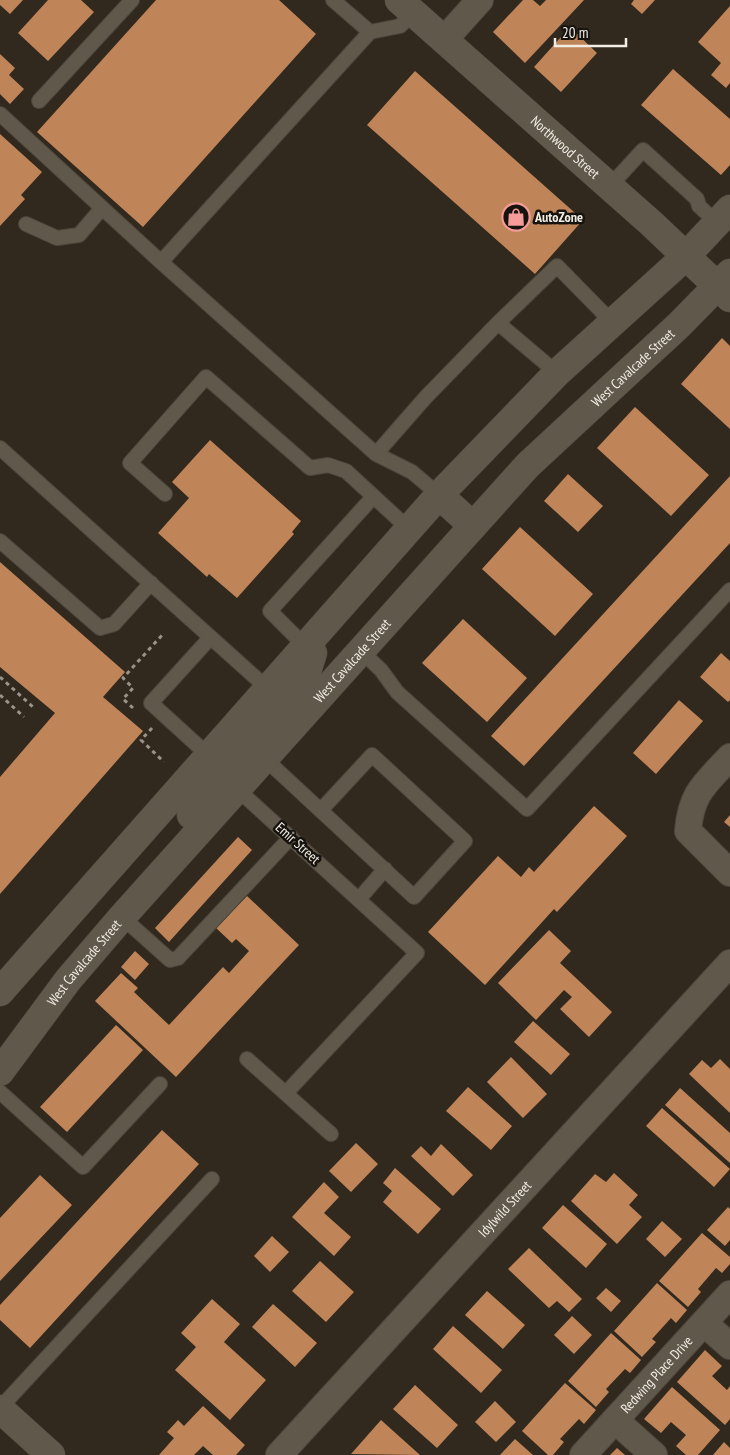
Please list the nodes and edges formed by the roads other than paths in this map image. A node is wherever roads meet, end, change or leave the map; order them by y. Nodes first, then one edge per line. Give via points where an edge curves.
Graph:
1 (132, 0) edge
2 (333, 0) edge
3 (480, 0) edge
4 (406, 6) edge
5 (370, 32) junction
6 (444, 40) junction
7 (39, 101) dead end
8 (0, 114) edge
9 (610, 187) junction
10 (102, 208) junction
11 (724, 216) edge
12 (26, 224) dead end
13 (685, 257) junction
14 (161, 262) junction
15 (726, 286) edge
16 (498, 323) junction
17 (613, 323) junction
18 (557, 373) junction
19 (0, 448) edge
20 (376, 454) junction
21 (165, 494) dead end
22 (439, 495) junction
23 (373, 497) junction
24 (473, 526) junction
25 (409, 529) junction
26 (0, 541) edge
27 (151, 583) junction
28 (730, 590) edge
29 (210, 638) junction
30 (305, 646) junction
31 (361, 651) junction
32 (267, 688) junction
33 (208, 754) junction
34 (730, 757) edge
35 (264, 758) junction
36 (236, 788) junction
37 (321, 810) junction
38 (291, 837) junction
39 (385, 870) junction
40 (730, 873) edge
41 (359, 899) junction
42 (122, 917) junction
43 (730, 963) edge
44 (0, 992) edge
45 (247, 1059) dead end
46 (0, 1072) edge
47 (160, 1084) dead end
48 (0, 1092) edge
49 (286, 1093) junction
50 (331, 1134) dead end
51 (212, 1179) dead end
52 (730, 1294) edge
53 (704, 1323) junction
54 (730, 1346) edge
55 (0, 1409) edge
56 (615, 1420) junction
57 (43, 1453) edge
58 (279, 1455) edge
59 (583, 1455) edge
60 (654, 1455) edge

1 - 7 lane
2 - 5 lane
3 - 6 street
4 - 5 lane via 400,26
4 - 6 main road, Northwood Street
5 - 14 lane
6 - 9 main road, Northwood Street
8 - 10 lane
9 - 11 lane via 643,150 697,199 699,206
9 - 13 main road, Northwood Street
10 - 12 lane via 79,235 57,238
10 - 14 lane
11 - 13 main road
13 - 15 main road, Northwood Street
13 - 17 main road
14 - 20 lane
15 - 24 main road, West Cavalcade Street via 679,325 528,465
16 - 17 lane via 557,266
16 - 18 lane
16 - 20 lane
17 - 18 main road
18 - 22 main road
19 - 27 lane
20 - 22 lane via 412,472
21 - 23 lane via 130,463 206,377 310,468 328,465 346,471
22 - 24 main road
22 - 25 main road
23 - 25 lane
23 - 30 lane via 270,611
24 - 31 main road, West Cavalcade Street
25 - 30 main road
26 - 27 lane via 100,628 114,624
27 - 29 lane
28 - 31 lane via 527,809 397,692
29 - 32 lane
29 - 33 lane via 151,703
30 - 32 main road
30 - 36 main road via 313,653 307,672 233,757
31 - 35 main road, West Cavalcade Street
32 - 33 main road
33 - 42 main road via 215,769 212,789 152,859
33 - 44 main road
34 - 40 street via 698,792 690,810 688,831
35 - 36 main road, West Cavalcade Street
35 - 37 lane
36 - 38 lane, Emir Street
36 - 42 main road, West Cavalcade Street
37 - 39 lane
37 - 39 lane via 372,754 465,841 414,896
38 - 41 lane, Emir Street
38 - 42 lane via 178,958 170,960 162,955
39 - 41 lane
41 - 49 lane, Emir Street via 417,954
42 - 46 main road, West Cavalcade Street via 68,980
43 - 58 street, Idylwild Street
45 - 49 lane
47 - 48 lane via 83,1167
49 - 50 lane
51 - 55 lane
52 - 53 street, Redwing Place Drive
53 - 54 street
53 - 56 street, Redwing Place Drive
55 - 57 main road
56 - 59 street, Redwing Place Drive
56 - 60 street

